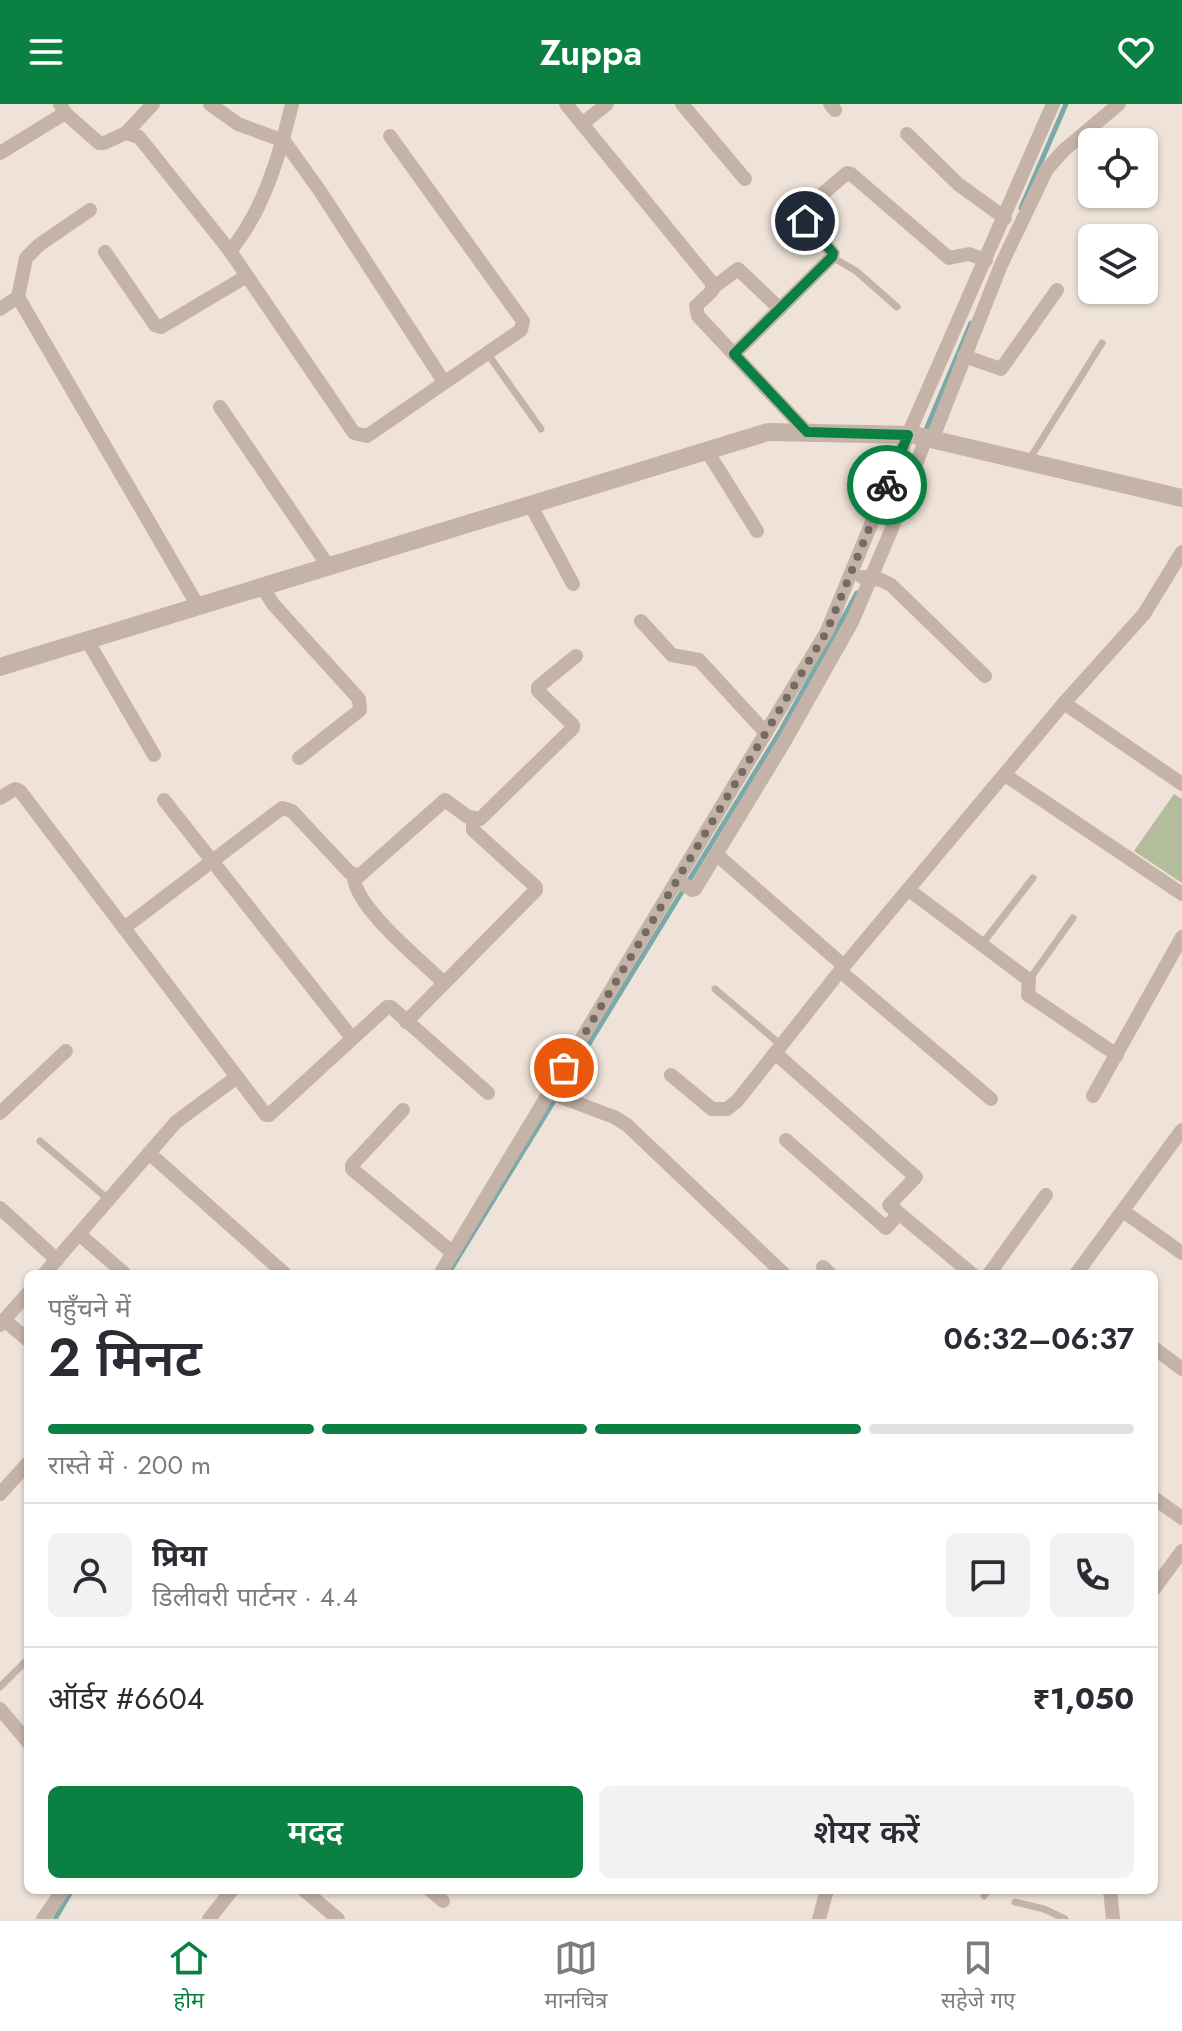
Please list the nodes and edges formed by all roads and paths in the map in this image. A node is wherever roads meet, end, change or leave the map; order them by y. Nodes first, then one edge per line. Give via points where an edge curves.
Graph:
1 (153, 104) edge
2 (210, 104) edge
3 (292, 104) edge
4 (566, 104) edge
5 (607, 104) edge
6 (682, 104) edge
7 (1053, 104) edge
8 (1119, 104) edge
9 (62, 108) edge
10 (582, 124) junction
11 (126, 133) junction
12 (907, 134) dead end
13 (390, 136) dead end
14 (284, 141) junction
15 (0, 153) edge
16 (745, 179) dead end
17 (90, 210) dead end
18 (1005, 218) junction
19 (230, 251) junction
20 (105, 252) dead end
21 (832, 257) junction
22 (986, 260) junction
23 (247, 276) junction
24 (714, 287) junction
25 (1057, 290) dead end
26 (18, 297) junction
27 (897, 307) dead end
28 (0, 309) edge
29 (780, 309) junction
30 (1102, 343) dead end
31 (487, 353) junction
32 (734, 354) junction
33 (964, 356) junction
34 (444, 382) junction
35 (220, 407) dead end
36 (541, 429) dead end
37 (807, 432) junction
38 (921, 437) junction
39 (707, 451) junction
40 (1028, 462) junction
41 (1182, 498) edge
42 (531, 506) junction
43 (757, 531) dead end
44 (1182, 552) edge
45 (329, 567) junction
46 (861, 576) junction
47 (573, 584) dead end
48 (262, 586) junction
49 (198, 606) junction
50 (641, 621) dead end
51 (87, 640) junction
52 (576, 656) dead end
53 (0, 667) edge
54 (985, 676) dead end
55 (1064, 703) junction
56 (766, 733) junction
57 (154, 755) dead end
58 (299, 758) dead end
59 (1005, 775) junction
60 (1182, 784) edge
61 (0, 798) edge
62 (164, 800) dead end
63 (473, 819) junction
64 (716, 854) junction
65 (212, 861) junction
66 (354, 875) junction
67 (1033, 878) dead end
68 (683, 884) junction
69 (909, 890) junction
70 (1182, 894) edge
71 (1073, 918) dead end
72 (124, 928) junction
73 (1182, 937) edge
74 (982, 944) junction
75 (842, 969) junction
76 (1029, 980) junction
77 (444, 983) junction
78 (715, 989) dead end
79 (406, 1022) junction
80 (352, 1038) junction
81 (778, 1049) junction
82 (66, 1051) dead end
83 (1117, 1055) junction
84 (671, 1075) dead end
85 (237, 1077) junction
86 (488, 1093) dead end
87 (555, 1096) junction
88 (1093, 1096) dead end
89 (991, 1099) dead end
90 (403, 1110) dead end
91 (0, 1113) edge
92 (1182, 1130) edge
93 (786, 1140) dead end
94 (40, 1141) dead end
95 (149, 1153) junction
96 (1046, 1195) dead end
97 (109, 1200) junction
98 (0, 1208) edge
99 (1123, 1211) junction
100 (898, 1214) junction
101 (79, 1234) junction
102 (453, 1253) junction
103 (1182, 1253) edge
104 (57, 1260) junction
105 (48, 1270) edge
106 (120, 1270) edge
107 (281, 1270) edge
108 (442, 1270) edge
109 (780, 1270) edge
110 (967, 1270) edge
111 (992, 1270) edge
112 (1079, 1270) edge
113 (24, 1298) edge
114 (0, 1299) edge
115 (6, 1318) edge
116 (24, 1336) edge
117 (1158, 1351) edge
118 (1182, 1369) edge
119 (24, 1467) edge
120 (0, 1494) edge
121 (1158, 1501) edge
122 (1182, 1518) edge
123 (1182, 1551) edge
124 (1158, 1584) edge
125 (24, 1663) edge
126 (0, 1687) edge
127 (0, 1709) edge
128 (24, 1737) edge
129 (60, 1894) edge
130 (229, 1894) edge
131 (309, 1894) edge
132 (435, 1894) edge
133 (826, 1894) edge
134 (1110, 1894) edge
135 (443, 1901) dead end
136 (1015, 1902) dead end
137 (43, 1919) edge
138 (209, 1919) edge
139 (338, 1919) edge
140 (819, 1919) edge
141 (1065, 1919) edge
142 (1113, 1919) edge

1 - 11 street
2 - 14 street via 238,124
3 - 14 street
4 - 10 street
5 - 10 street
6 - 16 street
7 - 18 street
8 - 33 street via 1047,169
9 - 11 street via 99,143
9 - 15 street
10 - 24 street
11 - 19 street via 139,137
12 - 18 street via 958,184
13 - 31 street via 523,321 521,330
14 - 19 street via 252,223
14 - 34 street
17 - 26 street via 26,258
18 - 22 street
19 - 23 street
20 - 23 street via 161,327
21 - 22 street via 803,214 847,173 949,258 969,254
21 - 27 lane
21 - 29 street
22 - 38 street
23 - 34 street via 354,433 367,436
24 - 29 street via 738,269
24 - 32 street via 696,312
25 - 33 street via 1001,369
26 - 28 street
26 - 49 street
29 - 32 street
30 - 40 lane
31 - 34 street
31 - 36 lane
32 - 37 street
33 - 38 street
35 - 45 street
37 - 38 street
37 - 39 street via 768,432
38 - 40 street
38 - 46 street
38 - 46 street
39 - 42 street
39 - 43 street
40 - 41 street
42 - 45 street
42 - 47 street
44 - 55 street via 1144,614
45 - 48 street
46 - 54 street via 891,585
46 - 56 street
46 - 64 street via 852,622
48 - 49 street
48 - 58 street via 361,706
49 - 51 street
50 - 56 street via 672,655 699,660
51 - 53 street
51 - 57 street
52 - 63 street via 538,687 573,728 480,819
55 - 59 street
55 - 60 street
56 - 68 street
59 - 69 street
59 - 70 street
61 - 72 street via 20,791
62 - 65 street
63 - 66 street via 445,800
63 - 77 street via 473,830 536,890
64 - 68 street via 695,889
64 - 75 street
65 - 66 street via 282,808 292,811
65 - 72 street
65 - 80 street
66 - 77 street via 366,906
67 - 74 lane
68 - 87 street
69 - 74 street
69 - 75 street
71 - 76 lane
72 - 85 street
73 - 83 street
74 - 76 street
75 - 81 street
75 - 89 street
76 - 83 street via 1028,995
77 - 79 street
78 - 81 lane
79 - 80 street via 387,1007
79 - 86 street
80 - 85 street via 267,1116
81 - 84 street via 727,1109 712,1109
81 - 100 street via 916,1177 889,1205
82 - 91 street
83 - 88 street
85 - 95 street via 176,1122
87 - 102 street
87 - 109 street via 627,1125
90 - 102 street via 352,1169
92 - 99 street
93 - 100 street via 886,1228
94 - 97 lane
95 - 97 street
95 - 107 street
96 - 111 street
97 - 101 street
98 - 104 street
99 - 103 street
99 - 112 street
100 - 110 street
101 - 104 street
101 - 106 street
102 - 108 street
104 - 105 street
113 - 115 street
114 - 115 street
115 - 116 street
117 - 118 street
119 - 120 street
121 - 122 street
123 - 124 street
125 - 126 lane
127 - 128 street
129 - 137 street
130 - 138 street
131 - 139 street
132 - 135 street
133 - 140 street
134 - 142 street
136 - 141 lane

